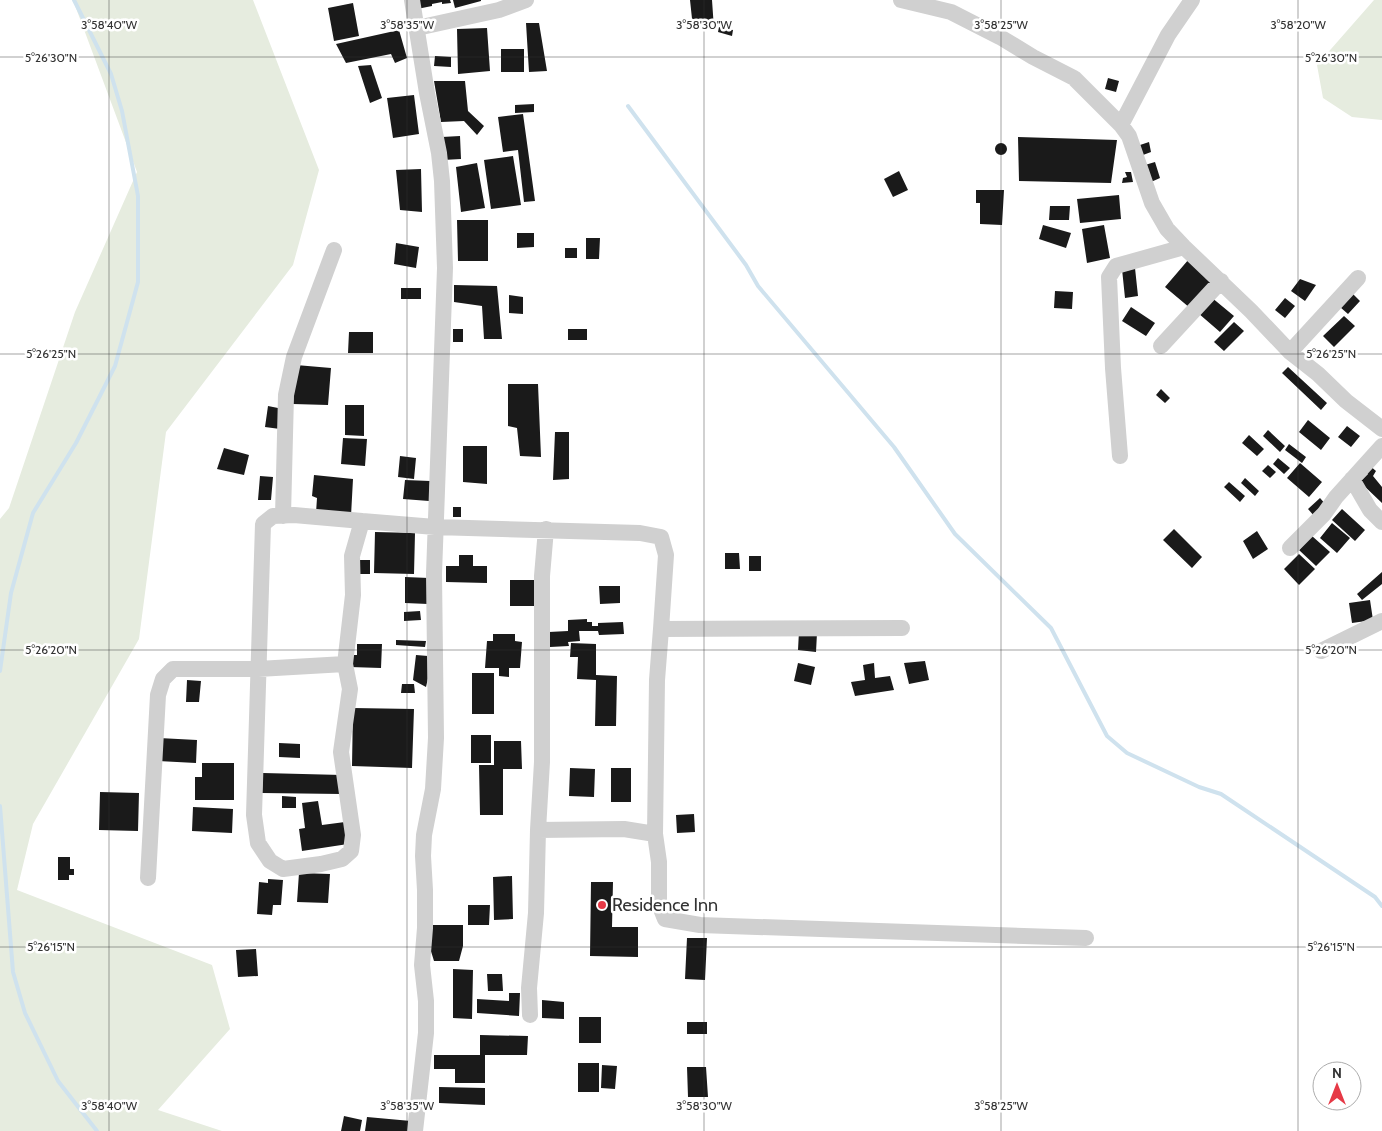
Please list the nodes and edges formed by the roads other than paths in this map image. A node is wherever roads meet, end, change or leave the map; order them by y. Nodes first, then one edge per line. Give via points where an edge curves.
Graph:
1 (412, 0) edge
2 (526, 0) edge
3 (900, 0) edge
4 (1192, 0) edge
5 (418, 28) junction
6 (1121, 124) junction
7 (1184, 248) junction
8 (334, 250) dead end
9 (1358, 278) dead end
10 (1221, 281) junction
11 (1161, 346) dead end
12 (1290, 352) junction
13 (1382, 429) edge
14 (1382, 446) edge
15 (1120, 456) dead end
16 (1352, 479) junction
17 (283, 516) junction
18 (362, 521) junction
19 (1382, 522) edge
20 (435, 527) junction
21 (546, 529) junction
22 (1290, 548) dead end
23 (1382, 621) edge
24 (902, 628) dead end
25 (661, 629) junction
26 (1321, 651) dead end
27 (345, 664) junction
28 (258, 669) junction
29 (538, 830) junction
30 (655, 834) junction
31 (148, 878) dead end
32 (1086, 938) dead end
33 (530, 1016) dead end
34 (415, 1131) edge

1 - 5 street
2 - 5 street via 499,10
3 - 6 street via 950,12 1074,78
4 - 6 street via 1168,35
5 - 20 street via 440,153 445,268
6 - 7 street via 1129,136 1152,203 1167,229
7 - 10 street
7 - 15 street via 1116,266 1110,277
8 - 17 street via 294,357 286,395
9 - 12 street
10 - 11 street
10 - 12 street
12 - 13 street
14 - 16 street
16 - 19 street via 1370,510
16 - 22 street via 1324,514
17 - 18 street
17 - 28 street via 273,516 264,524
18 - 20 street
18 - 27 street via 352,556 353,595
20 - 21 street
20 - 34 street via 436,738 433,789 424,835 422,965 426,1033
21 - 25 street via 640,533 661,537 666,555
21 - 29 street via 542,576 542,762
23 - 26 street
24 - 25 street
25 - 30 street via 657,680
27 - 28 street
27 - 28 street via 350,689 341,752 353,835 350,851 342,859 283,869 270,861 258,843 254,815
28 - 31 street via 173,669 163,679 158,695
29 - 30 street via 624,829
29 - 33 street
30 - 32 street via 659,862 658,904 665,919 700,925

